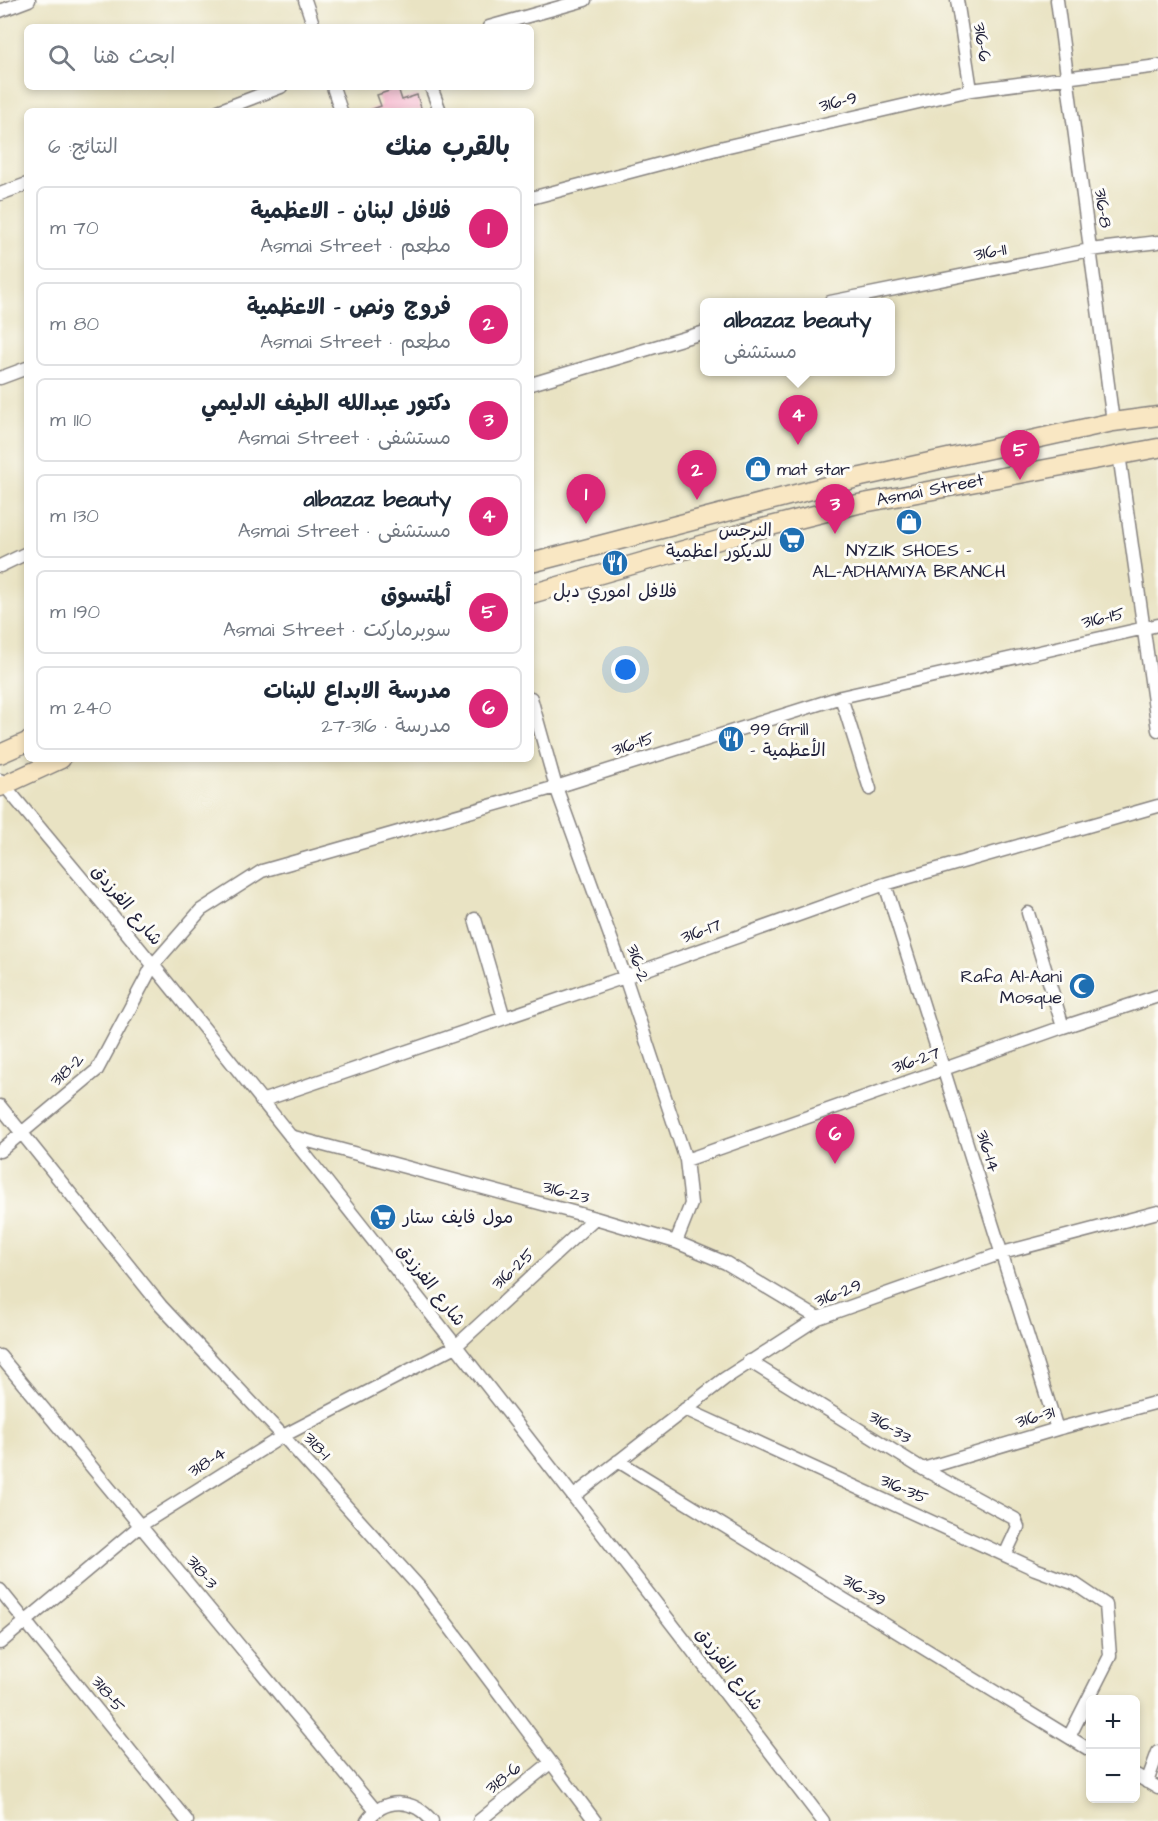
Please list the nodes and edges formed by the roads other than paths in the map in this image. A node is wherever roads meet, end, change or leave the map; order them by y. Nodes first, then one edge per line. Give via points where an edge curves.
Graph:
1 (29, 0) edge
2 (305, 0) edge
3 (585, 0) edge
4 (957, 0) edge
5 (1057, 0) edge
6 (0, 11) edge
7 (313, 24) edge
8 (500, 24) edge
9 (1158, 66) edge
10 (1067, 76) junction
11 (272, 90) edge
12 (334, 90) edge
13 (432, 90) edge
14 (971, 90) junction
15 (226, 108) edge
16 (340, 108) edge
17 (439, 108) edge
18 (24, 185) edge
19 (0, 194) edge
20 (534, 197) edge
21 (1158, 242) edge
22 (1090, 250) junction
23 (855, 298) edge
24 (700, 333) edge
25 (24, 369) edge
26 (0, 378) edge
27 (534, 383) edge
28 (1158, 416) edge
29 (1113, 422) junction
30 (1158, 448) edge
31 (1119, 454) junction
32 (24, 554) edge
33 (534, 562) edge
34 (0, 566) edge
35 (534, 593) edge
36 (1158, 625) edge
37 (1143, 627) junction
38 (841, 697) junction
39 (534, 709) edge
40 (1158, 730) edge
41 (24, 743) edge
42 (0, 754) edge
43 (54, 762) edge
44 (1, 784) edge
45 (556, 787) junction
46 (870, 789) dead end
47 (1158, 806) edge
48 (885, 884) junction
49 (1028, 913) dead end
50 (475, 919) dead end
51 (153, 965) junction
52 (625, 977) junction
53 (1158, 996) edge
54 (504, 1018) junction
55 (1063, 1027) junction
56 (944, 1069) junction
57 (261, 1101) junction
58 (0, 1106) edge
59 (22, 1134) junction
60 (291, 1136) junction
61 (0, 1151) edge
62 (686, 1160) junction
63 (1158, 1212) edge
64 (595, 1218) junction
65 (676, 1242) junction
66 (1002, 1253) junction
67 (818, 1318) junction
68 (456, 1346) junction
69 (0, 1356) edge
70 (749, 1362) junction
71 (1158, 1402) edge
72 (685, 1410) junction
73 (1058, 1429) junction
74 (283, 1436) junction
75 (618, 1461) junction
76 (923, 1469) junction
77 (574, 1496) junction
78 (141, 1525) junction
79 (1005, 1555) junction
80 (0, 1590) edge
81 (26, 1622) junction
82 (0, 1643) edge
83 (1069, 1737) junction
84 (1088, 1749) edge
85 (1158, 1752) edge
86 (550, 1763) junction
87 (1152, 1785) edge
88 (372, 1816) edge
89 (187, 1821) edge
90 (432, 1821) edge
91 (479, 1821) edge
92 (595, 1821) edge
93 (823, 1821) edge

1 - 6 street
2 - 7 street
3 - 8 street
4 - 14 street, 316-6
5 - 10 street, 316-8
9 - 10 street, 316-9
10 - 14 street, 316-9
10 - 22 street, 316-8
11 - 15 street
12 - 16 street
13 - 17 street
14 - 20 street, 316-9 via 724,147
18 - 19 street
21 - 22 street, 316-11
22 - 23 street, 316-11
22 - 29 street, 316-8
24 - 27 street
25 - 26 street
28 - 29 street, Asmai Street
29 - 33 street, Asmai Street via 861,477
30 - 31 street, Asmai Street
31 - 35 street, Asmai Street via 858,504
31 - 37 street
32 - 34 street
36 - 37 street, 316-15
37 - 38 street, 316-15
37 - 40 street
38 - 45 street, 316-15
38 - 46 street
39 - 45 street, 316-2
41 - 42 street
43 - 44 street
44 - 51 street, شارع الفرزدق
45 - 51 street, 316-15 via 262,871 201,909
45 - 52 street, 316-2
47 - 48 street, 316-17
48 - 52 street, 316-17
48 - 56 street, 316-14
49 - 55 street
50 - 54 street
51 - 57 street, شارع الفرزدق
51 - 59 street, 318-2 via 97,1070
52 - 54 street, 316-17
52 - 62 street, 316-2
53 - 55 street, 316-27
54 - 57 street, 316-17
55 - 56 street, 316-27
56 - 62 street, 316-27
56 - 66 street, 316-14
57 - 60 street, شارع الفرزدق
58 - 59 street, 318-1
59 - 61 street, 318-2
59 - 74 street, 318-1 via 161,1306
60 - 64 street, 316-23
60 - 68 street, شارع الفرزدق
62 - 65 street, 316-2 via 691,1204
63 - 66 street, 316-29
64 - 65 street, 316-23
64 - 68 street, 316-25
65 - 67 street, 316-23 via 726,1263
66 - 67 street, 316-29
66 - 73 street, 316-14
67 - 70 street, 316-29
68 - 74 street, 318-4
68 - 77 street, شارع الفرزدق
69 - 78 street, 318-3
70 - 72 street, 316-29
70 - 76 street, 316-33
71 - 73 street, 316-31
72 - 75 street, 316-29
72 - 79 street, 316-35
73 - 76 street, 316-31
74 - 78 street, 318-4
74 - 86 street, 318-1 via 421,1589
75 - 77 street, 316-29
75 - 83 street, 316-39
76 - 79 street, 316-33 via 1014,1519 1018,1527
77 - 93 street, شارع الفرزدق
78 - 81 street, 318-4
78 - 88 street, 318-3
79 - 83 street, 316-35 via 1075,1584 1106,1605 1110,1656
80 - 81 street, 318-5
81 - 82 street, 318-4
81 - 89 street, 318-5
83 - 84 street, 316-39
85 - 87 street
86 - 91 street, 318-6
86 - 92 street, 318-1
88 - 90 street via 393,1803 405,1803 416,1806

